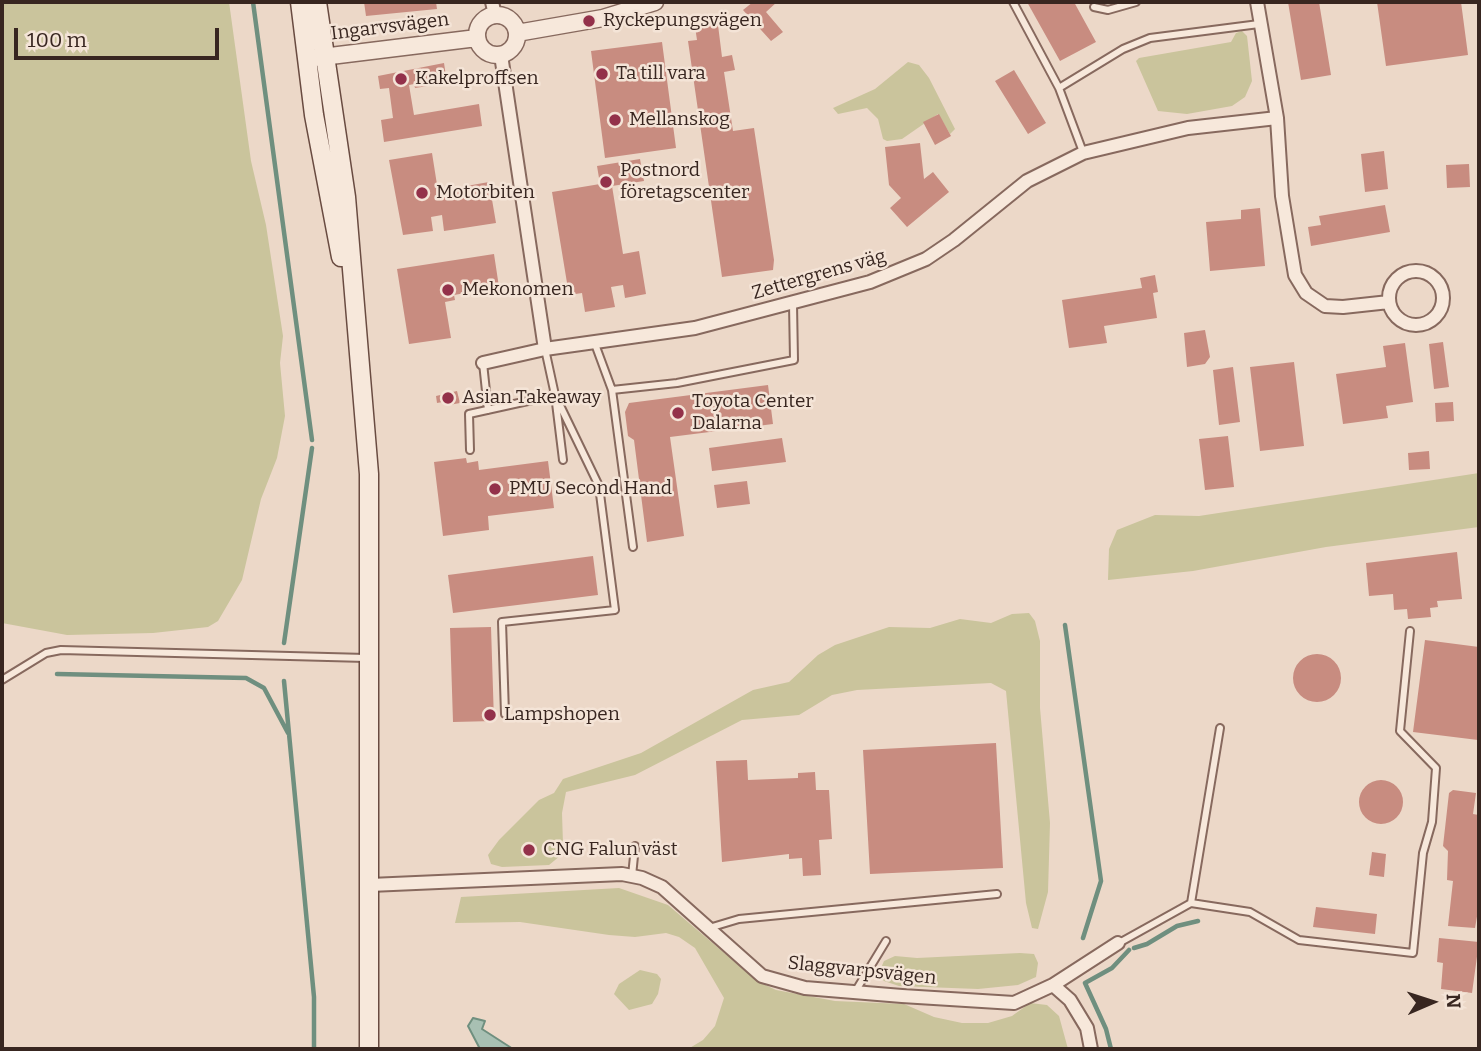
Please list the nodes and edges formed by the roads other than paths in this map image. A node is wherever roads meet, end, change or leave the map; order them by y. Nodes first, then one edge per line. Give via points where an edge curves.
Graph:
1 (300, 2) edge
2 (317, 2) edge
3 (1013, 2) edge
4 (1137, 2) edge
5 (1257, 2) edge
6 (649, 3) edge
7 (1094, 7) dead end
8 (494, 9) edge
9 (1259, 24) junction
10 (517, 33) junction
11 (477, 38) junction
12 (501, 55) junction
13 (316, 58) junction
14 (1059, 88) junction
15 (1277, 118) junction
16 (1083, 153) junction
17 (1389, 302) junction
18 (793, 304) junction
19 (595, 344) junction
20 (545, 349) junction
21 (483, 363) joint
22 (612, 390) junction
23 (555, 395) junction
24 (488, 410) junction
25 (470, 450) dead end
26 (563, 460) dead end
27 (633, 547) dead end
28 (1410, 631) dead end
29 (370, 658) junction
30 (2, 680) edge
31 (505, 714) dead end
32 (1220, 728) dead end
33 (635, 846) dead end
34 (632, 876) junction
35 (370, 886) junction
36 (997, 894) dead end
37 (1191, 903) junction
38 (709, 928) junction
39 (886, 942) dead end
40 (1118, 943) joint
41 (1053, 985) junction
42 (855, 992) junction
43 (369, 1049) edge
44 (1091, 1049) edge

1 - 13 main road
2 - 13 main road
3 - 14 lane
4 - 7 lane via 1108,10
5 - 9 street
6 - 10 street via 603,18
8 - 10 street
8 - 11 street
9 - 14 lane via 1150,38
9 - 15 street
10 - 12 street via 513,47
11 - 12 street via 488,53
11 - 13 street, Ingarvsvägen
12 - 20 street
13 - 29 main road via 346,198 361,360 369,474
14 - 16 lane
15 - 16 street, Zettergrens väg via 1188,128
15 - 17 street via 1282,196 1299,283 1316,301 1335,308
16 - 18 street, Zettergrens väg via 1027,181 926,259 881,279
17 - 17 street via 1398,278 1413,271 1437,280 1444,296 1439,313 1419,325 1403,322
18 - 19 street, Zettergrens väg via 695,328
18 - 22 lane via 794,360 677,383
19 - 20 street, Zettergrens väg
19 - 22 lane
20 - 21 street
20 - 23 lane
21 - 24 lane
22 - 27 lane
23 - 24 lane
23 - 26 lane
23 - 31 lane via 599,486 615,610 502,622
24 - 25 lane via 469,414
28 - 37 lane via 1400,731 1436,768 1413,953 1299,940 1250,912
29 - 30 lane via 61,650 46,653
29 - 35 main road
32 - 37 lane
33 - 34 lane
34 - 35 street, Slaggvarpsvägen
34 - 38 street, Slaggvarpsvägen via 662,887
35 - 43 main road
36 - 38 lane via 739,919
37 - 40 lane
38 - 42 street, Slaggvarpsvägen via 762,976 805,988
39 - 42 lane
40 - 41 street, Slaggvarpsvägen
41 - 42 street, Slaggvarpsvägen via 1014,1003
41 - 44 street via 1070,1000 1087,1028

